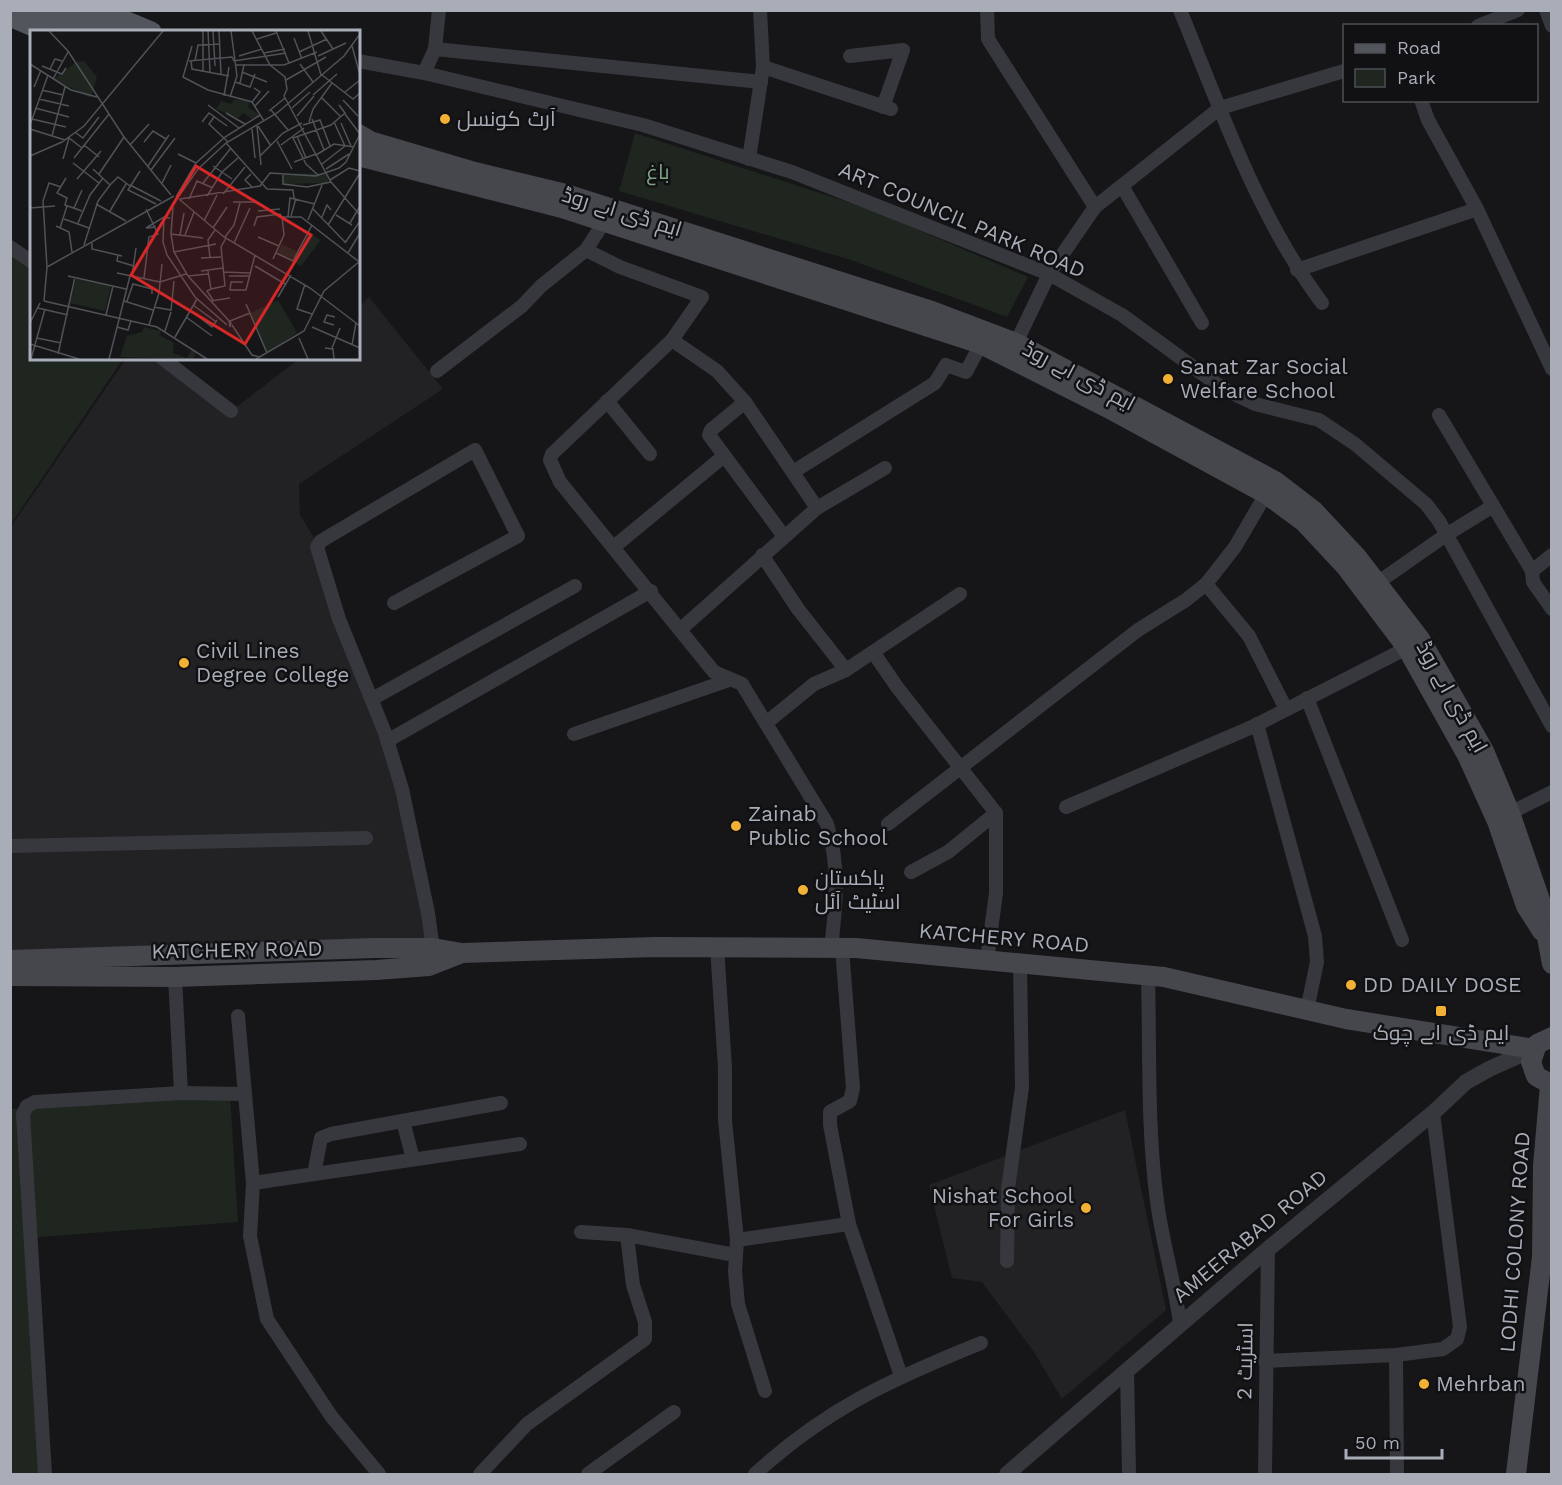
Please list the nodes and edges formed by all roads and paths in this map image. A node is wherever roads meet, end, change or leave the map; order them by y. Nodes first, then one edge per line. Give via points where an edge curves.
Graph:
1 (30, 10) edge
2 (54, 10) edge
3 (98, 10) edge
4 (439, 10) edge
5 (760, 10) edge
6 (987, 10) edge
7 (1180, 10) edge
8 (1518, 10) edge
9 (1546, 10) edge
10 (10, 16) edge
11 (1483, 24) edge
12 (1551, 26) edge
13 (42, 30) edge
14 (78, 30) edge
15 (104, 30) edge
16 (146, 30) edge
17 (435, 49) junction
18 (850, 56) dead end
19 (360, 61) edge
20 (764, 67) junction
21 (1343, 71) edge
22 (424, 73) junction
23 (761, 82) junction
24 (1422, 102) edge
25 (1220, 108) junction
26 (360, 135) edge
27 (360, 157) edge
28 (749, 159) junction
29 (1122, 186) junction
30 (1095, 207) junction
31 (1477, 209) junction
32 (604, 222) junction
33 (10, 247) edge
34 (586, 250) junction
35 (30, 261) edge
36 (1297, 270) junction
37 (1049, 274) junction
38 (1322, 303) dead end
39 (929, 318) junction
40 (1202, 323) dead end
41 (672, 340) junction
42 (1016, 343) junction
43 (981, 344) junction
44 (165, 360) edge
45 (1551, 369) edge
46 (437, 371) dead end
47 (607, 401) junction
48 (1111, 401) junction
49 (745, 402) junction
50 (231, 411) dead end
51 (1439, 415) dead end
52 (650, 454) dead end
53 (724, 456) junction
54 (885, 468) dead end
55 (793, 472) junction
56 (1266, 494) junction
57 (1493, 506) junction
58 (817, 508) junction
59 (783, 535) junction
60 (1446, 535) junction
61 (615, 546) junction
62 (762, 555) junction
63 (1551, 555) edge
64 (1532, 571) junction
65 (1206, 584) junction
66 (575, 586) dead end
67 (1372, 586) junction
68 (651, 591) junction
69 (960, 594) dead end
70 (394, 603) dead end
71 (1551, 609) edge
72 (681, 629) junction
73 (1407, 648) junction
74 (873, 652) junction
75 (846, 670) junction
76 (729, 680) junction
77 (1307, 698) junction
78 (372, 699) junction
79 (1286, 709) junction
80 (765, 723) junction
81 (1257, 724) junction
82 (1551, 726) edge
83 (574, 734) dead end
84 (387, 741) junction
85 (961, 766) junction
86 (1551, 792) edge
87 (1066, 807) dead end
88 (996, 813) junction
89 (1510, 813) junction
90 (888, 824) dead end
91 (366, 838) dead end
92 (10, 846) edge
93 (911, 872) dead end
94 (1545, 935) junction
95 (1402, 940) dead end
96 (717, 947) junction
97 (374, 948) junction
98 (433, 948) junction
99 (836, 948) junction
100 (232, 953) junction
101 (462, 953) junction
102 (10, 960) edge
103 (987, 960) junction
104 (1020, 963) junction
105 (1551, 964) edge
106 (105, 966) junction
107 (376, 970) junction
108 (10, 976) edge
109 (233, 976) junction
110 (1148, 976) junction
111 (176, 977) junction
112 (1307, 1010) junction
113 (238, 1016) dead end
114 (1551, 1037) edge
115 (1534, 1049) junction
116 (1551, 1085) edge
117 (182, 1093) junction
118 (244, 1094) junction
119 (501, 1103) dead end
120 (1433, 1113) junction
121 (403, 1121) junction
122 (520, 1144) dead end
123 (413, 1159) junction
124 (314, 1174) junction
125 (253, 1183) junction
126 (849, 1224) junction
127 (581, 1232) dead end
128 (627, 1235) junction
129 (736, 1240) junction
130 (1268, 1249) junction
131 (735, 1255) junction
132 (1007, 1260) dead end
133 (1180, 1324) junction
134 (981, 1343) dead end
135 (1396, 1355) junction
136 (1265, 1361) junction
137 (1127, 1371) junction
138 (901, 1376) junction
139 (765, 1391) dead end
140 (674, 1412) dead end
141 (45, 1474) edge
142 (379, 1474) edge
143 (480, 1474) edge
144 (588, 1474) edge
145 (755, 1474) edge
146 (1007, 1474) edge
147 (1129, 1474) edge
148 (1265, 1474) edge
149 (1397, 1474) edge
150 (1516, 1474) edge

1 - 14 main road
2 - 15 main road
3 - 16 main road
4 - 17 street
5 - 20 street
6 - 30 street via 988,39
7 - 25 street
8 - 11 street
9 - 12 street
10 - 13 main road
17 - 22 street
17 - 23 street
18 - 20 street via 903,50 887,108
19 - 22 street, ART COUNCIL PARK ROAD
20 - 23 street
21 - 25 street
22 - 28 street, ART COUNCIL PARK ROAD via 643,125
23 - 28 street
24 - 31 street
25 - 29 street
25 - 36 street via 1259,198
26 - 39 main road, ایم ڈی اے روڈ via 475,172 566,194
27 - 32 main road, ایم ڈی اے روڈ
28 - 37 street, ART COUNCIL PARK ROAD via 792,172
29 - 30 street
29 - 40 street
30 - 37 street
31 - 36 street
31 - 45 street
32 - 34 street
32 - 39 main road, ایم ڈی اے روڈ
33 - 35 street
34 - 41 street via 702,297
34 - 46 street via 522,306
36 - 38 street
37 - 42 street
37 - 60 street, ART COUNCIL PARK ROAD via 1122,315 1221,388 1255,404 1319,420 1355,444 1426,504
39 - 42 main road, ایم ڈی اے روڈ
39 - 43 main road, ایم ڈی اے روڈ
41 - 47 street
41 - 49 street via 717,371
42 - 48 main road, ایم ڈی اے روڈ
43 - 48 main road, ایم ڈی اے روڈ
43 - 55 street via 966,372 946,365 935,383
44 - 50 street
47 - 52 street
47 - 61 street via 550,457 560,482
48 - 56 main road, ایم ڈی اے روڈ
48 - 67 main road, ایم ڈی اے روڈ via 1275,481 1314,511
49 - 53 street via 709,435
49 - 55 street
51 - 57 street
53 - 59 street
53 - 61 street
54 - 58 street
55 - 58 street
56 - 65 street via 1235,547
56 - 67 main road, ایم ڈی اے روڈ via 1304,522
57 - 60 street
57 - 64 street
58 - 59 street
59 - 62 street
60 - 67 street
60 - 82 street, ART COUNCIL PARK ROAD
61 - 68 street
62 - 72 street
62 - 75 street
63 - 64 street
64 - 71 street via 1533,582
65 - 79 street via 1249,636
65 - 85 street via 1138,630
66 - 78 street
67 - 73 main road, ایم ڈی اے روڈ
67 - 89 main road, ایم ڈی اے روڈ via 1432,659 1484,751
68 - 72 street
68 - 84 street
69 - 74 street
70 - 78 street via 518,536 475,450 318,544 339,619
72 - 76 street via 714,672
73 - 77 street
73 - 94 main road, ایم ڈی اے روڈ via 1467,755 1497,821 1526,906
74 - 75 street
74 - 85 street
75 - 80 street via 814,684
76 - 80 street via 742,684
76 - 83 street
77 - 79 street
77 - 95 street
78 - 84 street
79 - 81 street
80 - 99 street via 827,824 837,894
81 - 87 street
81 - 112 street via 1315,936 1317,962
84 - 98 street via 402,789
85 - 88 street
85 - 90 street
86 - 89 street
88 - 93 street via 948,852
88 - 103 street via 996,893
89 - 94 main road, ایم ڈی اے روڈ via 1540,900
91 - 92 street
94 - 105 main road, ایم ڈی اے روڈ
96 - 99 main road, KATCHERY ROAD
96 - 101 main road, KATCHERY ROAD
96 - 129 street via 725,1068 724,1120
97 - 98 main road, KATCHERY ROAD
97 - 100 main road, KATCHERY ROAD
97 - 107 main road
98 - 101 main road, KATCHERY ROAD
99 - 103 main road, KATCHERY ROAD
99 - 126 street via 853,1095 845,1105 830,1112 829,1118
100 - 106 main road, KATCHERY ROAD
100 - 109 main road
101 - 107 main road, KATCHERY ROAD via 429,966
102 - 106 main road, KATCHERY ROAD
103 - 104 main road, KATCHERY ROAD
104 - 110 main road, KATCHERY ROAD
104 - 132 street via 1022,1087 1008,1189
106 - 108 main road, KATCHERY ROAD
106 - 111 main road, KATCHERY ROAD
107 - 109 main road, KATCHERY ROAD
109 - 111 main road, KATCHERY ROAD
110 - 112 main road, KATCHERY ROAD
110 - 133 street via 1157,1203
111 - 117 street
112 - 115 main road, KATCHERY ROAD
113 - 118 street
114 - 115 main road
115 - 116 main road via 1532,1069 1539,1079
115 - 120 street, AMEERABAD ROAD via 1466,1082
116 - 150 main road, LODHI COLONY ROAD via 1543,1166 1542,1257
117 - 118 street
117 - 141 street via 35,1102 23,1114
118 - 125 street
119 - 121 street
120 - 130 street, AMEERABAD ROAD
120 - 135 street via 1459,1333 1443,1349
121 - 123 street
121 - 124 street via 321,1138
122 - 123 street
123 - 124 street
124 - 125 street
125 - 142 street via 250,1236 267,1319 331,1416
126 - 129 street
126 - 138 street
127 - 128 street
128 - 131 street
128 - 143 street via 645,1339 527,1424
129 - 131 street
130 - 133 street, AMEERABAD ROAD
130 - 136 street, اسٹریٹ 2
131 - 139 street via 738,1304
133 - 137 street, AMEERABAD ROAD
134 - 138 street
135 - 136 street
135 - 149 street
136 - 148 street, اسٹریٹ 2
137 - 146 street, AMEERABAD ROAD
137 - 147 street
138 - 145 street via 828,1415
140 - 144 street

